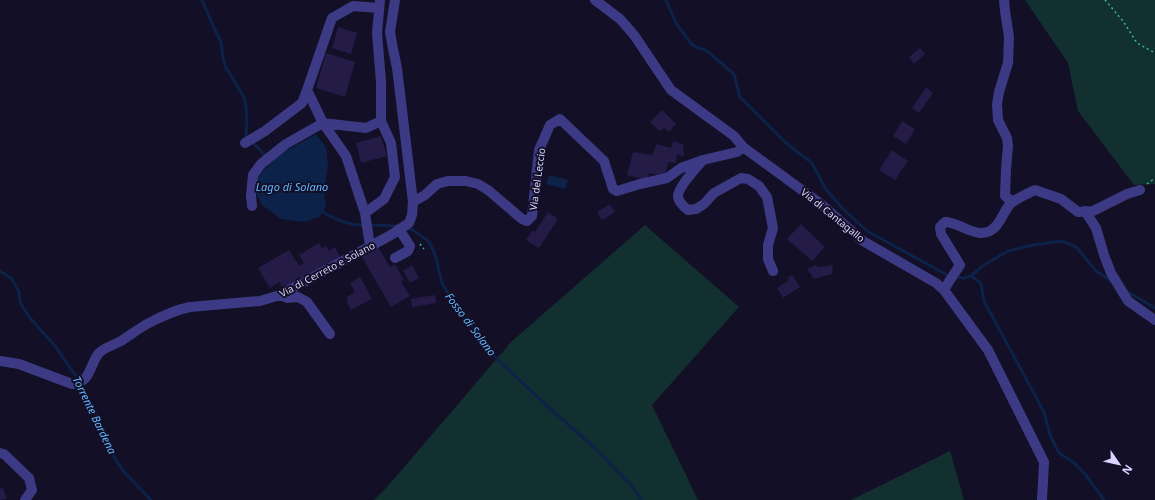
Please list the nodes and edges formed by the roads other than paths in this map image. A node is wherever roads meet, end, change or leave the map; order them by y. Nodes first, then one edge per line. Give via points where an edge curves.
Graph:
1 (395, 0) edge
2 (595, 0) edge
3 (1004, 0) edge
4 (379, 4) edge
5 (307, 90) junction
6 (381, 121) junction
7 (323, 123) junction
8 (245, 143) dead end
9 (743, 147) junction
10 (703, 160) junction
11 (1140, 190) dead end
12 (413, 202) junction
13 (1013, 202) junction
14 (252, 206) dead end
15 (1085, 211) junction
16 (365, 213) junction
17 (399, 229) junction
18 (370, 246) junction
19 (396, 258) dead end
20 (773, 271) dead end
21 (944, 290) junction
22 (280, 295) junction
23 (1155, 320) edge
24 (330, 334) dead end
25 (0, 361) edge
26 (0, 453) edge
27 (25, 500) edge
28 (1042, 500) edge

1 - 12 street, Via di Cerreto e Solano via 390,32 398,68
2 - 9 street, Via di Cantagallo via 620,19 634,35 671,90 734,136
3 - 13 street via 1009,37 1008,63 997,104 998,120 1008,146 1005,196
4 - 5 street via 353,6 332,18
4 - 6 street via 377,33
5 - 7 street
5 - 8 street via 302,103
6 - 7 street via 366,128
6 - 16 street via 391,143 395,177 384,199
7 - 14 street via 286,144 261,164 252,175
7 - 16 street via 346,156
9 - 10 street, Via del Leccio via 736,152
9 - 21 street, Via di Cantagallo via 821,204 863,241
10 - 12 street, Via del Leccio via 681,168 667,178 617,192 613,189 604,161 560,119 550,125 539,150 532,216 527,221 483,187 466,181 437,184
10 - 20 street via 679,191 678,197 682,204 688,210 696,210 714,193 741,178 748,179 758,186 767,197 773,228 768,245 768,259
11 - 15 street via 1093,211
12 - 17 street, Via di Cerreto e Solano via 409,223
13 - 15 street via 1035,190 1061,199 1078,212
13 - 21 street via 995,228 987,232 980,233 951,222 945,222 940,227 941,234 960,265
15 - 23 street via 1096,228 1111,273 1128,301
16 - 18 street
17 - 18 street, Via di Cerreto e Solano
17 - 19 street via 410,246 408,252
18 - 22 street, Via di Cerreto e Solano
21 - 28 street, Via di Cantagallo via 988,350 1044,462
22 - 24 street via 287,298 298,297 307,302
22 - 25 street, Via di Cerreto e Solano via 260,301 180,309 146,324 100,353 82,381 72,384 19,364
26 - 27 street via 29,478 32,490

